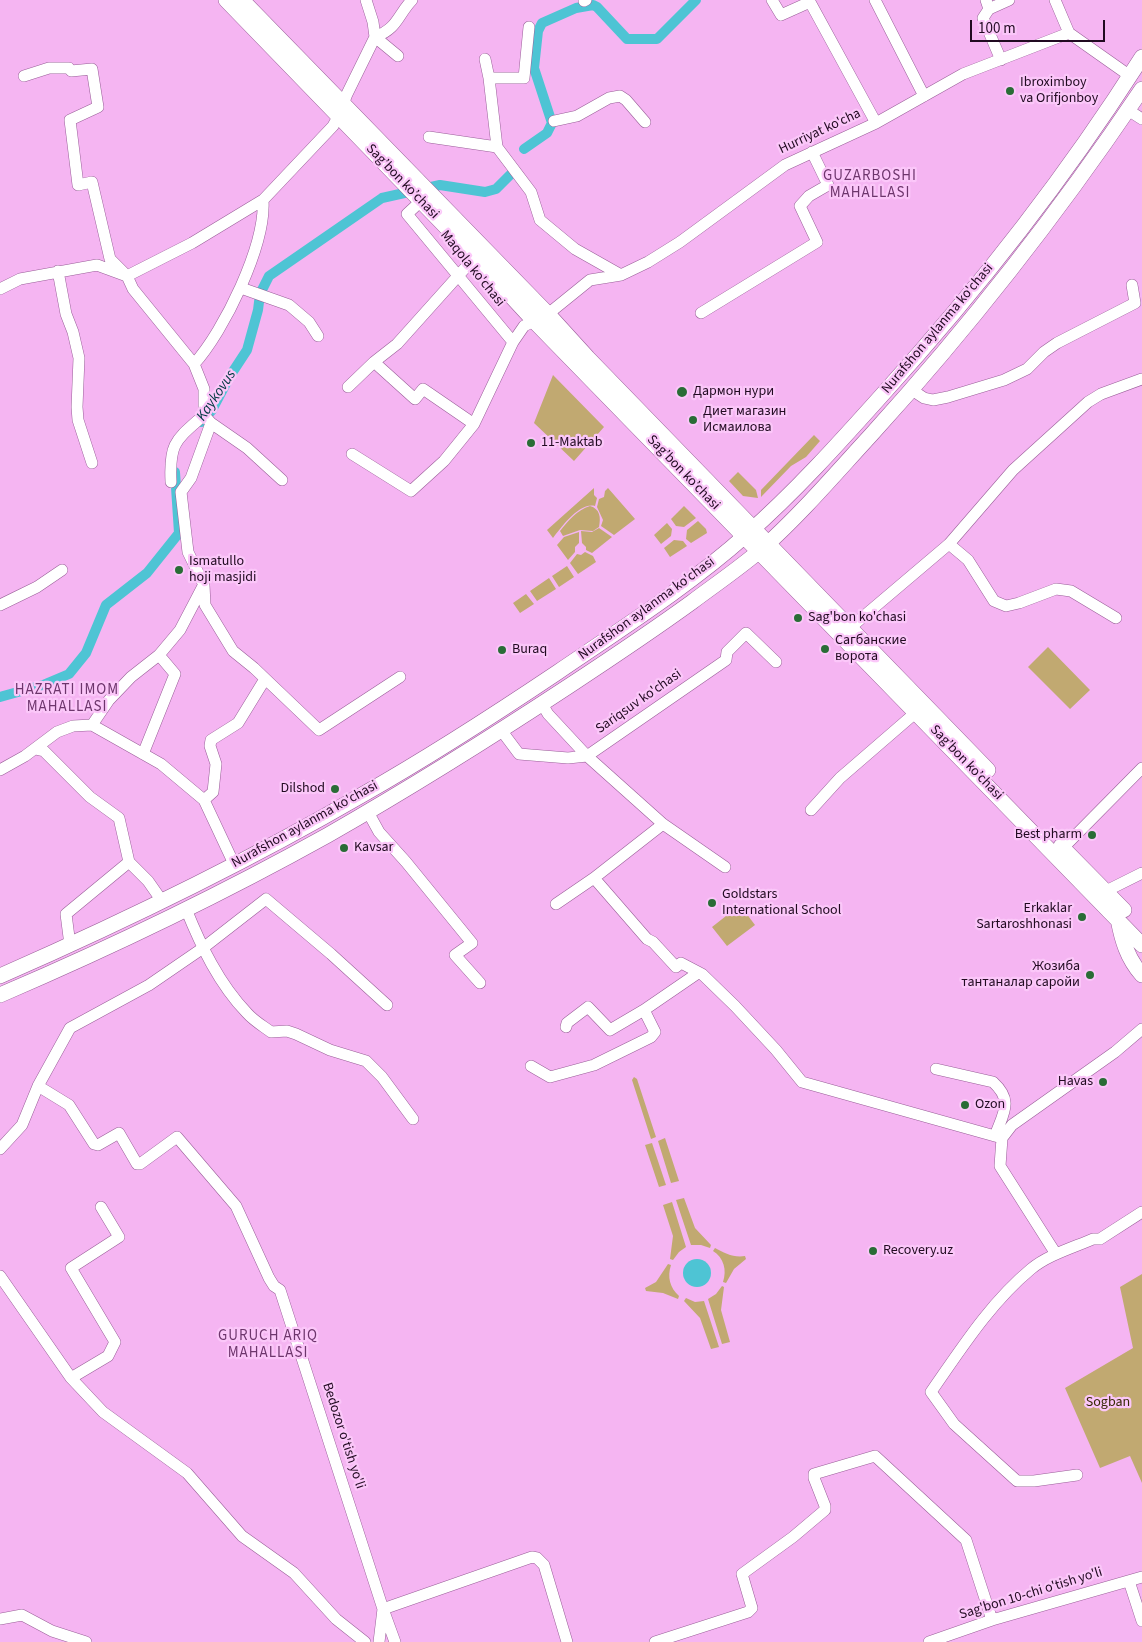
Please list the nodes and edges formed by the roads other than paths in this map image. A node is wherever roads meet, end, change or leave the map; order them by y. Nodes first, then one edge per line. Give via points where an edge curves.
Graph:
1 (226, 0) edge
2 (242, 0) edge
3 (366, 0) edge
4 (412, 0) edge
5 (772, 0) edge
6 (875, 0) edge
7 (1009, 0) edge
8 (1055, 0) edge
9 (988, 4) edge
10 (529, 27) dead end
11 (1073, 35) junction
12 (374, 37) junction
13 (398, 56) dead end
14 (1142, 57) edge
15 (485, 59) dead end
16 (1001, 60) junction
17 (24, 76) dead end
18 (1130, 76) junction
19 (489, 78) junction
20 (1142, 89) edge
21 (924, 96) junction
22 (340, 110) junction
23 (1128, 110) junction
24 (1142, 118) edge
25 (554, 121) dead end
26 (645, 122) dead end
27 (876, 123) junction
28 (429, 137) dead end
29 (497, 147) junction
30 (812, 152) junction
31 (1049, 192) junction
32 (421, 196) junction
33 (263, 200) junction
34 (1062, 202) junction
35 (476, 257) junction
36 (997, 260) junction
37 (1010, 270) junction
38 (58, 271) junction
39 (458, 275) junction
40 (620, 275) junction
41 (127, 276) junction
42 (1132, 285) dead end
43 (241, 288) junction
44 (0, 289) edge
45 (700, 313) dead end
46 (548, 314) junction
47 (534, 321) junction
48 (318, 336) dead end
49 (513, 342) junction
50 (926, 346) junction
51 (940, 357) junction
52 (374, 362) junction
53 (194, 364) junction
54 (1142, 379) edge
55 (348, 387) dead end
56 (912, 390) junction
57 (208, 419) junction
58 (474, 424) junction
59 (352, 454) dead end
60 (92, 463) dead end
61 (282, 480) dead end
62 (170, 482) dead end
63 (749, 533) junction
64 (949, 544) junction
65 (763, 547) junction
66 (62, 570) dead end
67 (204, 585) junction
68 (0, 605) edge
69 (1116, 618) dead end
70 (846, 632) junction
71 (590, 650) junction
72 (159, 655) junction
73 (776, 662) dead end
74 (601, 665) junction
75 (400, 677) dead end
76 (265, 679) junction
77 (542, 704) junction
78 (921, 709) junction
79 (92, 725) junction
80 (501, 730) junction
81 (35, 749) junction
82 (143, 754) junction
83 (587, 756) junction
84 (1142, 768) edge
85 (0, 770) edge
86 (394, 777) junction
87 (403, 790) junction
88 (204, 800) junction
89 (811, 810) dead end
90 (368, 812) junction
91 (663, 824) junction
92 (1063, 848) junction
93 (129, 862) junction
94 (234, 864) junction
95 (725, 867) dead end
96 (1142, 873) edge
97 (594, 878) junction
98 (1106, 891) junction
99 (162, 901) junction
100 (556, 904) dead end
101 (186, 909) junction
102 (1118, 919) junction
103 (1142, 929) edge
104 (1142, 944) edge
105 (70, 945) junction
106 (203, 948) junction
107 (698, 973) junction
108 (1142, 975) edge
109 (0, 976) edge
110 (480, 983) dead end
111 (0, 995) edge
112 (387, 1005) dead end
113 (644, 1010) junction
114 (566, 1027) dead end
115 (1142, 1029) edge
116 (531, 1066) dead end
117 (936, 1069) dead end
118 (38, 1086) junction
119 (413, 1119) dead end
120 (999, 1137) junction
121 (0, 1148) edge
122 (101, 1207) dead end
123 (1142, 1212) edge
124 (1056, 1254) junction
125 (0, 1276) edge
126 (71, 1378) junction
127 (1077, 1475) dead end
128 (1142, 1577) edge
129 (1129, 1581) junction
130 (383, 1609) junction
131 (0, 1619) edge
132 (992, 1620) junction
133 (1142, 1621) edge
134 (86, 1642) edge
135 (365, 1642) edge
136 (379, 1642) edge
137 (395, 1642) edge
138 (567, 1642) edge
139 (655, 1642) edge
140 (929, 1642) edge

1 - 22 main road, Sag’bon ko’chasi
2 - 22 main road, Sag’bon ko’chasi
3 - 12 street
4 - 12 street via 387,32
5 - 27 street via 781,15 810,2
6 - 21 street
7 - 9 street
8 - 11 street
9 - 16 street via 982,18
10 - 19 street via 524,78
11 - 16 street, Hurriyat ko'cha
11 - 18 street
12 - 13 street
12 - 22 street
14 - 18 main road, Nurafshon aylanma ko'chasi
15 - 19 street
16 - 21 street, Hurriyat ko'cha via 959,76
17 - 41 street via 49,68 92,69 98,107 70,120 78,185 92,182 110,259
18 - 31 main road, Nurafshon aylanma ko'chasi
19 - 29 street
20 - 23 main road, Nurafshon aylanma ko'chasi
21 - 27 street, Hurriyat ko'cha
22 - 32 main road, Sag’bon ko’chasi
22 - 33 street via 333,126
23 - 24 street
23 - 34 main road, Nurafshon aylanma ko'chasi
25 - 26 street via 577,116 609,98 620,96
27 - 30 street, Hurriyat ko'cha
28 - 29 street
29 - 40 street via 531,192 540,220 575,249
30 - 40 street, Hurriyat ko'cha via 784,164 680,242
30 - 45 street via 828,185 809,196 800,206 817,242
31 - 34 main road via 1059,193
31 - 36 main road, Nurafshon aylanma ko'chasi
32 - 35 main road, Sag’bon ko’chasi
32 - 39 street, Maqola ko'chasi via 408,214
32 - 46 main road, Sag’bon ko’chasi
33 - 41 street via 192,243
33 - 43 street via 258,237
34 - 37 main road, Nurafshon aylanma ko'chasi
35 - 39 street
35 - 47 main road, Sag’bon ko’chasi
36 - 37 main road via 1001,270
36 - 50 main road, Nurafshon aylanma ko'chasi
37 - 51 main road, Nurafshon aylanma ko'chasi
38 - 41 street via 97,266
38 - 44 street via 20,279
38 - 60 street via 79,358 78,420
39 - 49 street, Maqola ko'chasi
39 - 52 street via 398,344
40 - 46 street, Hurriyat ko'cha via 590,280
41 - 53 street via 133,289
42 - 56 street via 1135,303 1057,343 1027,369 1004,380 934,400
43 - 48 street via 289,304 309,322
43 - 53 street via 213,339
46 - 47 street
46 - 63 main road, Sag’bon ko’chasi
47 - 49 street via 524,326
47 - 63 main road, Sag’bon ko’chasi
49 - 58 street
50 - 51 main road via 937,347
50 - 63 main road, Nurafshon aylanma ko'chasi via 832,450
51 - 56 main road, Nurafshon aylanma ko'chasi
52 - 55 street
52 - 58 street via 415,399 423,389
53 - 57 street via 204,389
54 - 64 street via 1088,402 1013,470
56 - 65 main road, Nurafshon aylanma ko'chasi
57 - 61 street
57 - 62 street via 179,438 174,446
57 - 67 street via 191,478 181,492 188,552
58 - 59 street via 444,461 411,491
63 - 65 main road, Sag’bon ko’chasi
63 - 71 main road, Nurafshon aylanma ko'chasi via 687,582
64 - 69 street via 968,560 994,601 1006,606 1056,589 1071,591
64 - 70 street
65 - 70 main road, Sag’bon ko’chasi
65 - 74 main road, Nurafshon aylanma ko'chasi via 732,574
66 - 68 street via 37,587
67 - 72 street via 180,630
67 - 76 street via 205,605 233,651
70 - 78 main road, Sag’bon ko’chasi
71 - 74 main road via 591,661
71 - 86 main road, Nurafshon aylanma ko'chasi
72 - 79 street via 130,677
72 - 82 street via 175,674
73 - 83 street, Sariqsuv ko'chasi via 746,633 727,652 726,660
74 - 77 main road, Nurafshon aylanma ko'chasi
75 - 76 street via 322,730
76 - 88 street via 238,723 212,740 210,746 216,764 213,792
77 - 80 main road, Nurafshon aylanma ko'chasi
77 - 83 street
78 - 89 street via 840,778
78 - 92 main road, Sag’bon ko’chasi
78 - 102 main road, Sag’bon ko’chasi
79 - 81 street via 73,726 57,732
79 - 82 street
80 - 83 street via 519,754 568,758
80 - 87 main road, Nurafshon aylanma ko'chasi
81 - 85 street
81 - 93 street via 44,751 90,798 119,818
82 - 88 street via 161,764
83 - 91 street
84 - 92 street
86 - 87 main road via 403,781
86 - 94 main road, Nurafshon aylanma ko'chasi
87 - 90 main road, Nurafshon aylanma ko'chasi
88 - 94 street
90 - 101 main road, Nurafshon aylanma ko'chasi
90 - 110 street via 379,832 472,943 456,955
91 - 95 street
91 - 97 street
92 - 98 main road, Sag’bon ko’chasi
93 - 99 street
93 - 105 street via 66,914
94 - 99 main road, Nurafshon aylanma ko'chasi
96 - 98 street
97 - 100 street
97 - 107 street via 676,967 681,963
98 - 103 main road, Sag’bon ko’chasi
99 - 105 main road, Nurafshon aylanma ko'chasi
101 - 106 street
101 - 111 main road, Nurafshon aylanma ko'chasi
102 - 104 main road, Sag’bon ko’chasi
102 - 108 main road via 1123,943
105 - 109 main road, Nurafshon aylanma ko'chasi
106 - 112 street via 266,899
106 - 118 street via 149,985 70,1028
106 - 119 street via 226,988 248,1014 271,1032 296,1034 330,1050 366,1061
107 - 113 street
107 - 120 street via 735,1006 802,1082
113 - 114 street via 610,1030 588,1007
113 - 116 street via 654,1032 651,1037 594,1065 550,1077
115 - 120 street
117 - 120 street via 993,1082 1000,1088 1006,1102
118 - 121 street via 22,1125
118 - 130 street, Bedozor o'tish yo'li via 69,1105 94,1144 119,1133 137,1164 177,1137 236,1206 268,1278 280,1290
120 - 124 street via 1000,1166
122 - 126 street via 118,1237 71,1268 115,1342 108,1356
123 - 124 street via 1100,1239
124 - 127 street via 1031,1268 991,1308 930,1392 954,1424 1017,1481
125 - 126 street
126 - 135 street via 103,1412 187,1473 242,1536 294,1572 336,1619
128 - 129 street, Sag'bon 10-chi o'tish yo'li
129 - 132 street, Sag'bon 10-chi o'tish yo'li
129 - 133 street
130 - 136 street
130 - 137 street, Bedozor o'tish yo'li
130 - 138 street via 532,1557 544,1565
131 - 134 street via 22,1615 52,1631
132 - 139 street via 966,1540 875,1456 814,1474 825,1510 742,1574 752,1608 748,1612
132 - 140 street, Sag'bon 10-chi o'tish yo'li

